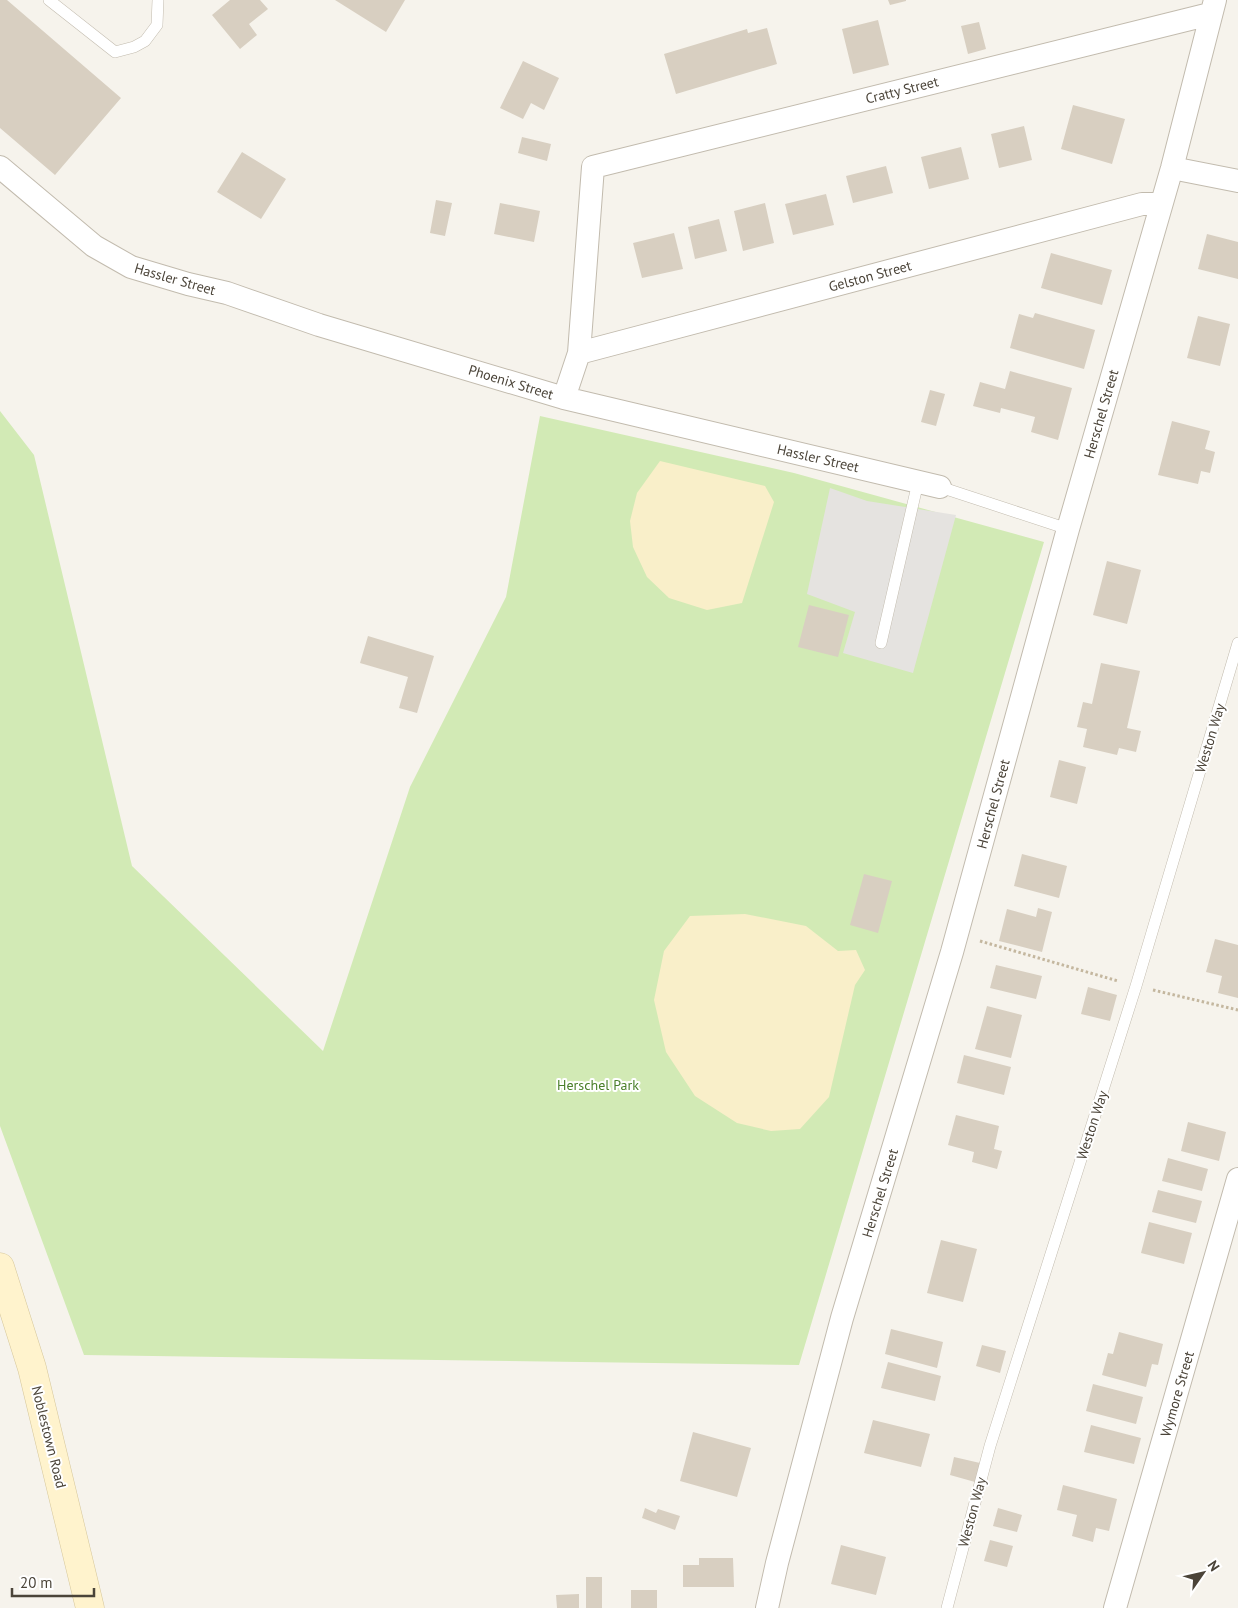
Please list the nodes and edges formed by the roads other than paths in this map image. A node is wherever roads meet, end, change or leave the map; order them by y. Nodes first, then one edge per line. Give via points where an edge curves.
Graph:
1 (48, 0) edge
2 (158, 0) edge
3 (1213, 7) edge
4 (593, 166) joint
5 (0, 167) edge
6 (1172, 168) junction
7 (1238, 181) edge
8 (1161, 204) junction
9 (319, 325) joint
10 (579, 353) junction
11 (564, 398) junction
12 (918, 482) junction
13 (940, 487) joint
14 (1068, 529) junction
15 (881, 643) dead end
16 (1238, 643) edge
17 (1238, 1179) edge
18 (0, 1268) edge
19 (90, 1608) edge
20 (768, 1608) edge
21 (947, 1608) edge
22 (1115, 1608) edge

1 - 2 lane via 115,52 145,41 157,25
3 - 4 street, Cratty Street
3 - 6 street, Herschel Street
4 - 10 street, Phoenix Street
5 - 9 street, Hassler Street via 94,246 131,267 227,293
6 - 7 street
6 - 8 street, Herschel Street
8 - 10 street, Gelston Street via 1142,204
8 - 14 street, Herschel Street
9 - 11 street, Phoenix Street
10 - 11 street, Phoenix Street
11 - 12 street, Hassler Street
12 - 13 street, Hassler Street
12 - 15 lane
13 - 14 lane, Hassler Street
14 - 20 street, Herschel Street via 957,934 842,1318
16 - 21 lane, Weston Way via 1136,986 990,1446
17 - 22 street, Wymore Street
18 - 19 main road, Noblestown Road via 32,1368

